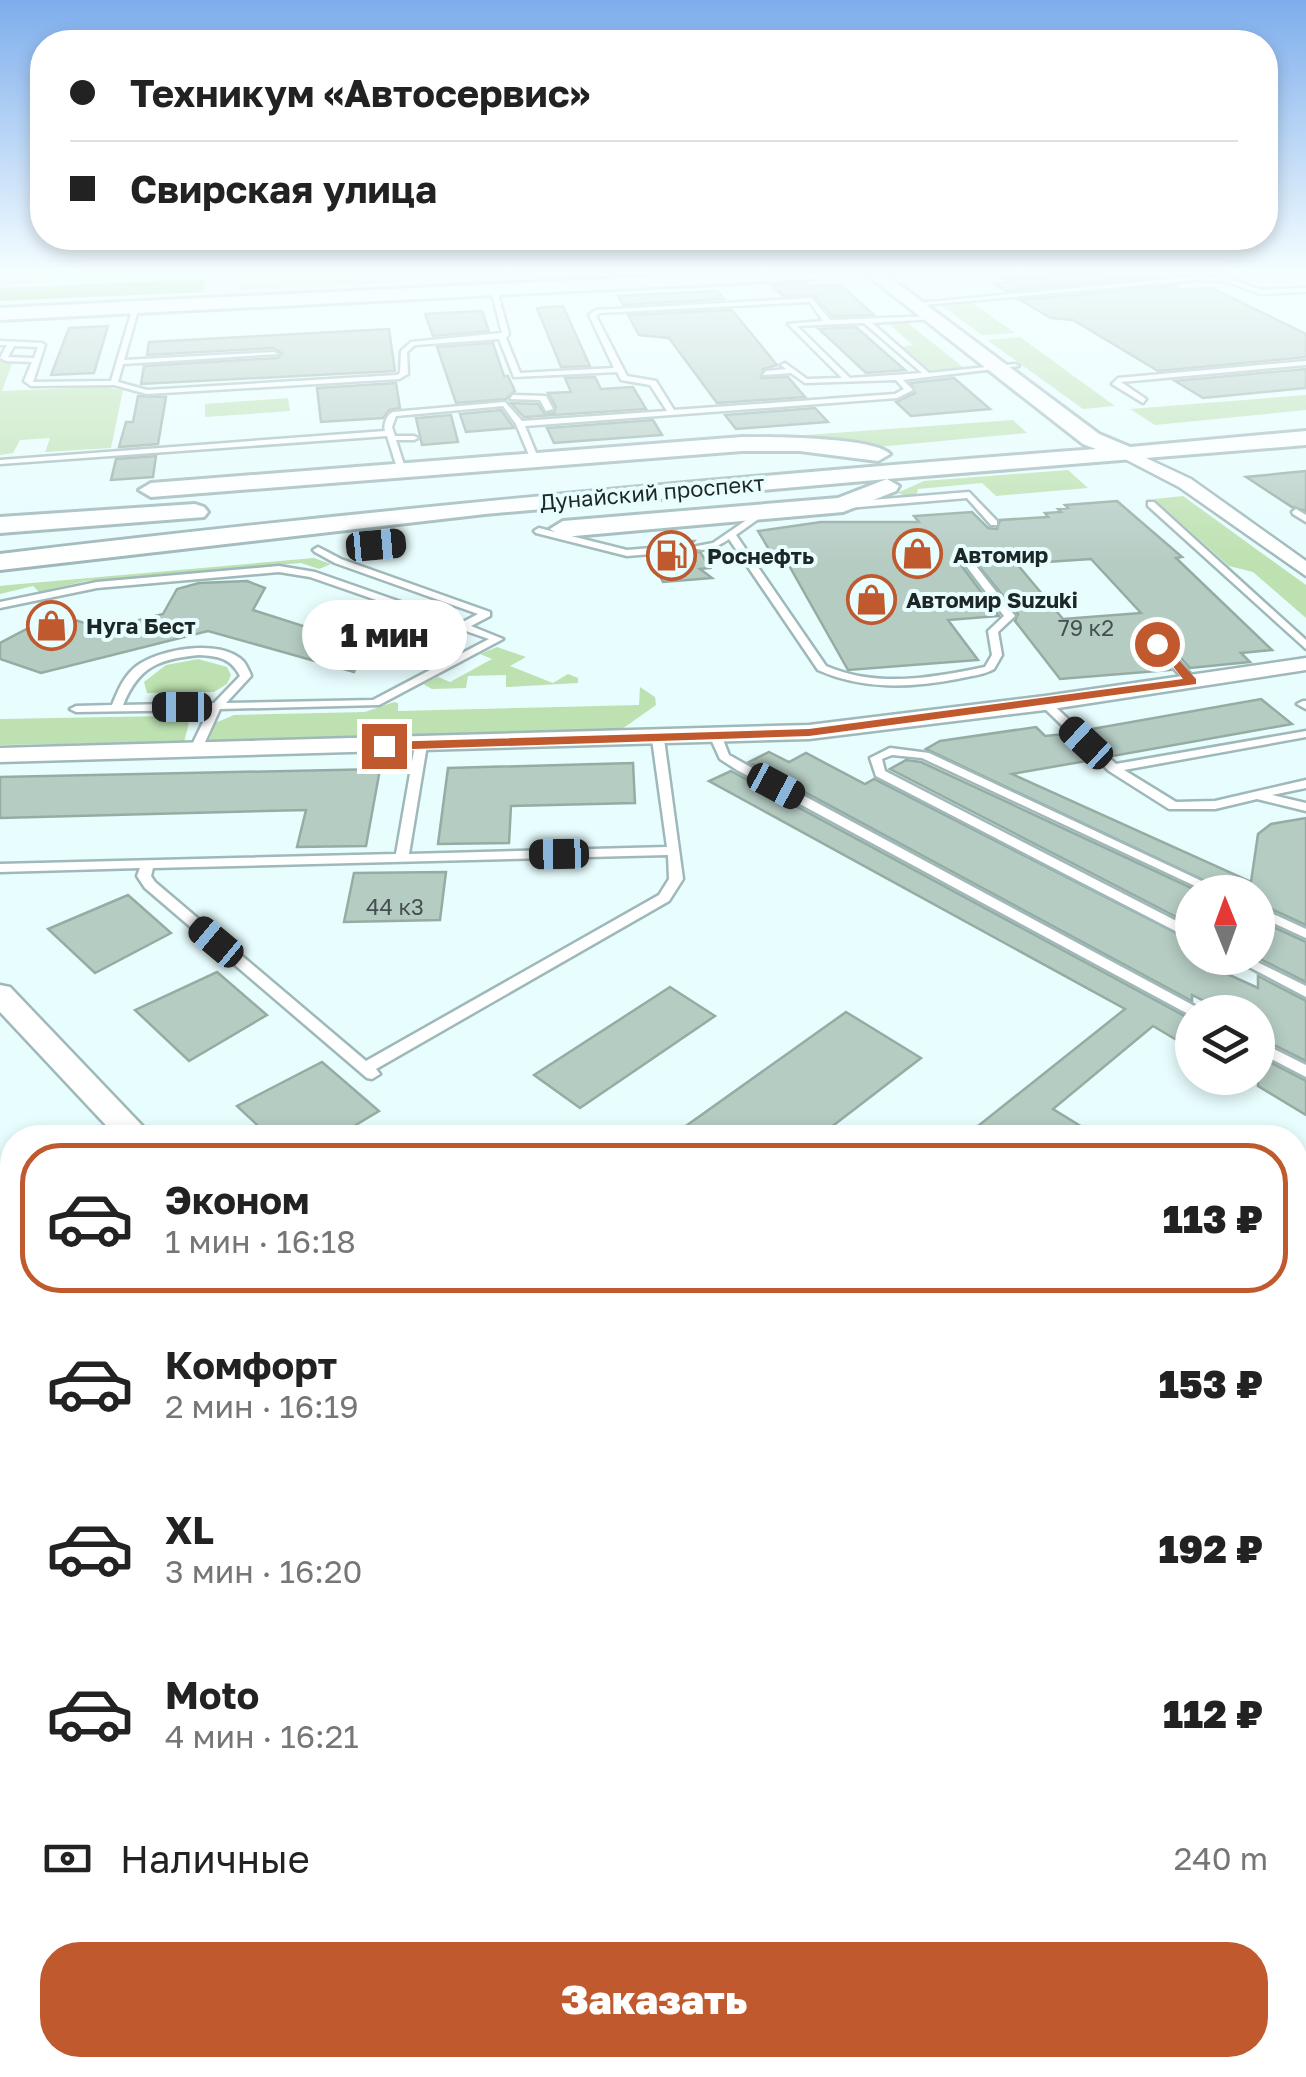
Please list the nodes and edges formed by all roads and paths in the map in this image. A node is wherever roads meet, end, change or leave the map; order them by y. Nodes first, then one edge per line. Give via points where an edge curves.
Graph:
1 (32, 371) edge
2 (117, 371) edge
3 (404, 371) edge
4 (514, 371) edge
5 (600, 371) edge
6 (620, 371) edge
7 (775, 371) edge
8 (792, 371) edge
9 (839, 371) edge
10 (924, 371) edge
11 (954, 371) edge
12 (1012, 371) edge
13 (1218, 371) edge
14 (766, 373) dead end
15 (926, 373) junction
16 (516, 375) junction
17 (898, 378) junction
18 (848, 380) junction
19 (114, 383) junction
20 (660, 393) junction
21 (644, 394) dead end
22 (513, 397) junction
23 (1143, 401) dead end
24 (508, 408) junction
25 (548, 409) dead end
26 (672, 412) junction
27 (482, 417) dead end
28 (1306, 418) edge
29 (341, 424) dead end
30 (520, 424) junction
31 (390, 436) junction
32 (344, 437) junction
33 (414, 438) dead end
34 (1101, 438) junction
35 (1306, 438) edge
36 (32, 445) dead end
37 (888, 456) junction
38 (1131, 456) junction
39 (26, 460) junction
40 (535, 460) junction
41 (0, 462) edge
42 (918, 470) junction
43 (402, 471) junction
44 (119, 492) dead end
45 (82, 495) dead end
46 (0, 502) edge
47 (1151, 504) dead end
48 (843, 505) junction
49 (764, 512) junction
50 (994, 523) dead end
51 (0, 524) edge
52 (539, 531) junction
53 (507, 534) dead end
54 (731, 535) junction
55 (381, 545) dead end
56 (697, 547) dead end
57 (318, 550) junction
58 (663, 550) dead end
59 (966, 559) dead end
60 (0, 562) edge
61 (1306, 570) edge
62 (0, 578) edge
63 (0, 604) edge
64 (463, 626) junction
65 (450, 633) dead end
66 (1157, 644) dead end
67 (1306, 646) edge
68 (1306, 664) edge
69 (1192, 682) junction
70 (1045, 703) junction
71 (216, 707) junction
72 (116, 708) junction
73 (76, 709) dead end
74 (1306, 734) edge
75 (716, 738) junction
76 (658, 739) junction
77 (421, 745) junction
78 (196, 751) junction
79 (0, 755) edge
80 (1113, 768) junction
81 (1306, 784) edge
82 (1256, 796) junction
83 (1306, 807) edge
84 (674, 851) junction
85 (402, 858) junction
86 (148, 864) junction
87 (0, 868) edge
88 (1182, 875) edge
89 (1275, 919) edge
90 (1175, 925) edge
91 (1306, 934) edge
92 (1272, 975) edge
93 (1306, 992) edge
94 (0, 994) edge
95 (1175, 1001) edge
96 (1275, 1055) edge
97 (1306, 1072) edge
98 (126, 1125) edge

1 - 19 lane via 31,384
2 - 19 lane
3 - 19 lane via 395,377 147,395
4 - 16 lane
5 - 16 lane
6 - 20 lane via 624,378 653,383
7 - 14 lane
8 - 18 lane via 805,381
9 - 18 lane
10 - 15 lane
11 - 15 lane
12 - 34 main road
13 - 23 lane via 1118,380
15 - 17 lane
16 - 22 lane
17 - 18 lane
17 - 26 lane via 909,390 897,396
20 - 21 lane
20 - 26 lane
22 - 24 lane
22 - 25 lane via 543,398
24 - 27 lane
24 - 30 lane
24 - 31 lane via 399,412 388,421
26 - 30 lane
28 - 34 main road, Дунайский проспект
29 - 32 lane
30 - 40 lane
31 - 32 lane
31 - 33 lane
31 - 43 lane
32 - 39 lane
34 - 37 main road, Дунайский проспект
34 - 38 main road
35 - 38 main road, Дунайский проспект
36 - 39 lane
37 - 40 main road via 765,443
37 - 51 main road, Дунайский проспект
38 - 42 main road, Дунайский проспект
38 - 61 street via 1184,483
39 - 41 lane
40 - 43 main road
42 - 48 main road
42 - 60 main road, Дунайский проспект via 553,501
43 - 44 main road
45 - 46 main road
47 - 67 lane
48 - 49 main road
48 - 50 lane via 969,494
49 - 52 main road
49 - 54 lane
52 - 53 main road
52 - 58 lane via 627,553
54 - 56 lane via 715,546
54 - 59 lane via 822,668 842,680 884,682 989,668 997,655 993,631 1010,616
55 - 57 main road
57 - 62 main road
57 - 64 lane via 486,614
63 - 64 lane via 97,585 279,568
64 - 65 lane
64 - 71 lane via 498,639 375,702
66 - 69 lane
68 - 69 street
69 - 70 street
70 - 75 street
70 - 80 lane
71 - 72 lane
71 - 72 lane via 246,676 237,660 206,652 169,656 138,669
71 - 78 lane
72 - 73 lane
74 - 80 lane
75 - 76 street
75 - 95 lane via 724,758 741,768
76 - 77 street
76 - 84 lane
77 - 78 street
77 - 85 lane
78 - 79 street
80 - 82 lane via 1174,806
81 - 82 lane
82 - 83 lane
84 - 85 lane
84 - 86 lane via 676,878 664,898 369,1071 150,886 144,876
85 - 86 lane
86 - 87 lane
88 - 90 lane via 924,755 890,751 876,758 880,773
89 - 91 lane
92 - 93 lane
94 - 98 street
96 - 97 lane

